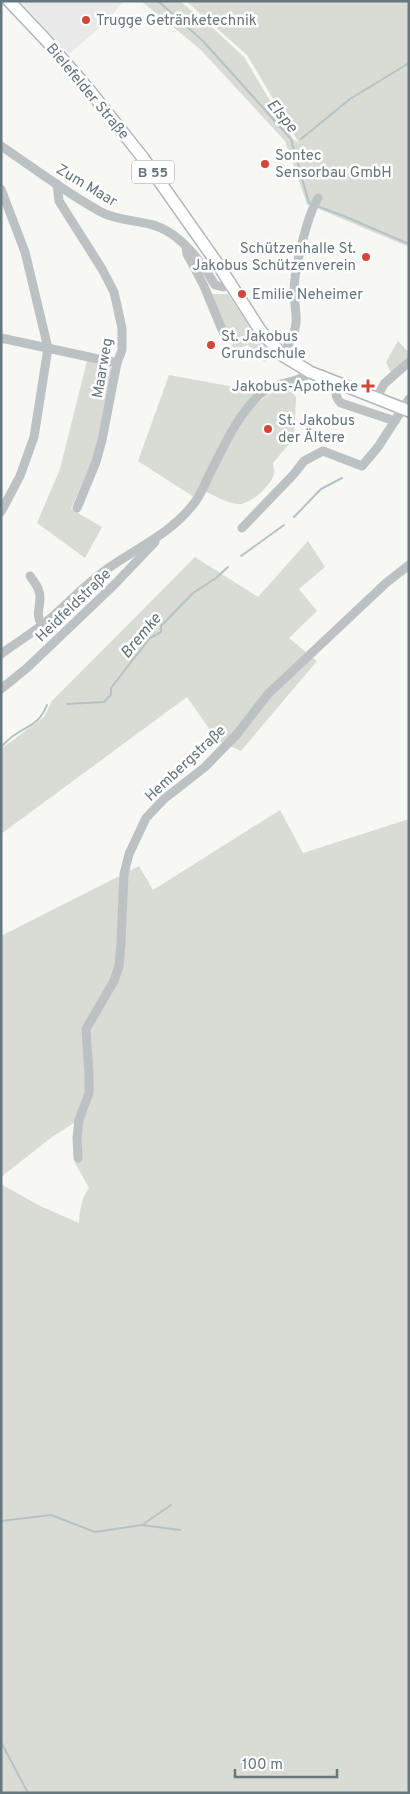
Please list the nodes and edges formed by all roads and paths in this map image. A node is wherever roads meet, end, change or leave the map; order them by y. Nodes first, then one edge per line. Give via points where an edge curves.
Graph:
1 (9, 1) edge
2 (1, 146) edge
3 (58, 184) junction
4 (1, 189) edge
5 (316, 203) dead end
6 (186, 247) junction
7 (231, 285) junction
8 (223, 332) dead end
9 (1, 338) edge
10 (48, 348) junction
11 (282, 355) junction
12 (409, 362) edge
13 (117, 363) junction
14 (310, 372) junction
15 (337, 384) junction
16 (376, 399) junction
17 (409, 399) edge
18 (406, 410) edge
19 (396, 421) junction
20 (77, 508) dead end
21 (1, 512) edge
22 (242, 528) dead end
23 (161, 536) junction
24 (409, 565) edge
25 (30, 576) dead end
26 (42, 625) junction
27 (1, 654) edge
28 (1, 689) edge
29 (78, 1158) dead end

1 - 7 main road, Bielefelder Straße / B 55 via 90,91 143,158
2 - 3 street, Zum Maar
3 - 6 street, Zum Maar via 101,212 158,226
3 - 13 street, Maarweg via 59,201 114,292 122,328 122,346
4 - 10 street via 25,252
5 - 11 street via 302,243 294,291 295,330
6 - 7 street, Zum Maar via 215,285 223,288
6 - 8 street
7 - 11 main road, Bielefelder Straße / B 55 via 260,330
9 - 10 street
10 - 13 street
10 - 21 street via 34,437 20,476
11 - 14 main road, Bielefelder Straße / B 55
12 - 16 street via 384,384
13 - 20 street, Maarweg via 96,462
14 - 15 main road, Bielefelder Straße / B 55
14 - 23 street via 297,380 270,386 258,395 233,428 195,503
15 - 16 main road, Bielefelder Straße / B 55
15 - 19 street via 337,398 341,403
16 - 18 main road, Bielefelder Straße / B 55
17 - 18 street
18 - 19 street
19 - 22 street via 362,466 323,450 304,461
23 - 26 street via 116,562
23 - 28 street, Heidfeldstraße via 71,627
24 - 29 street, Hembergstraße via 268,694 218,754 146,818 129,854 124,874 119,966 114,981 86,1029 89,1093 79,1120
25 - 26 street via 39,592 37,615
26 - 27 street

